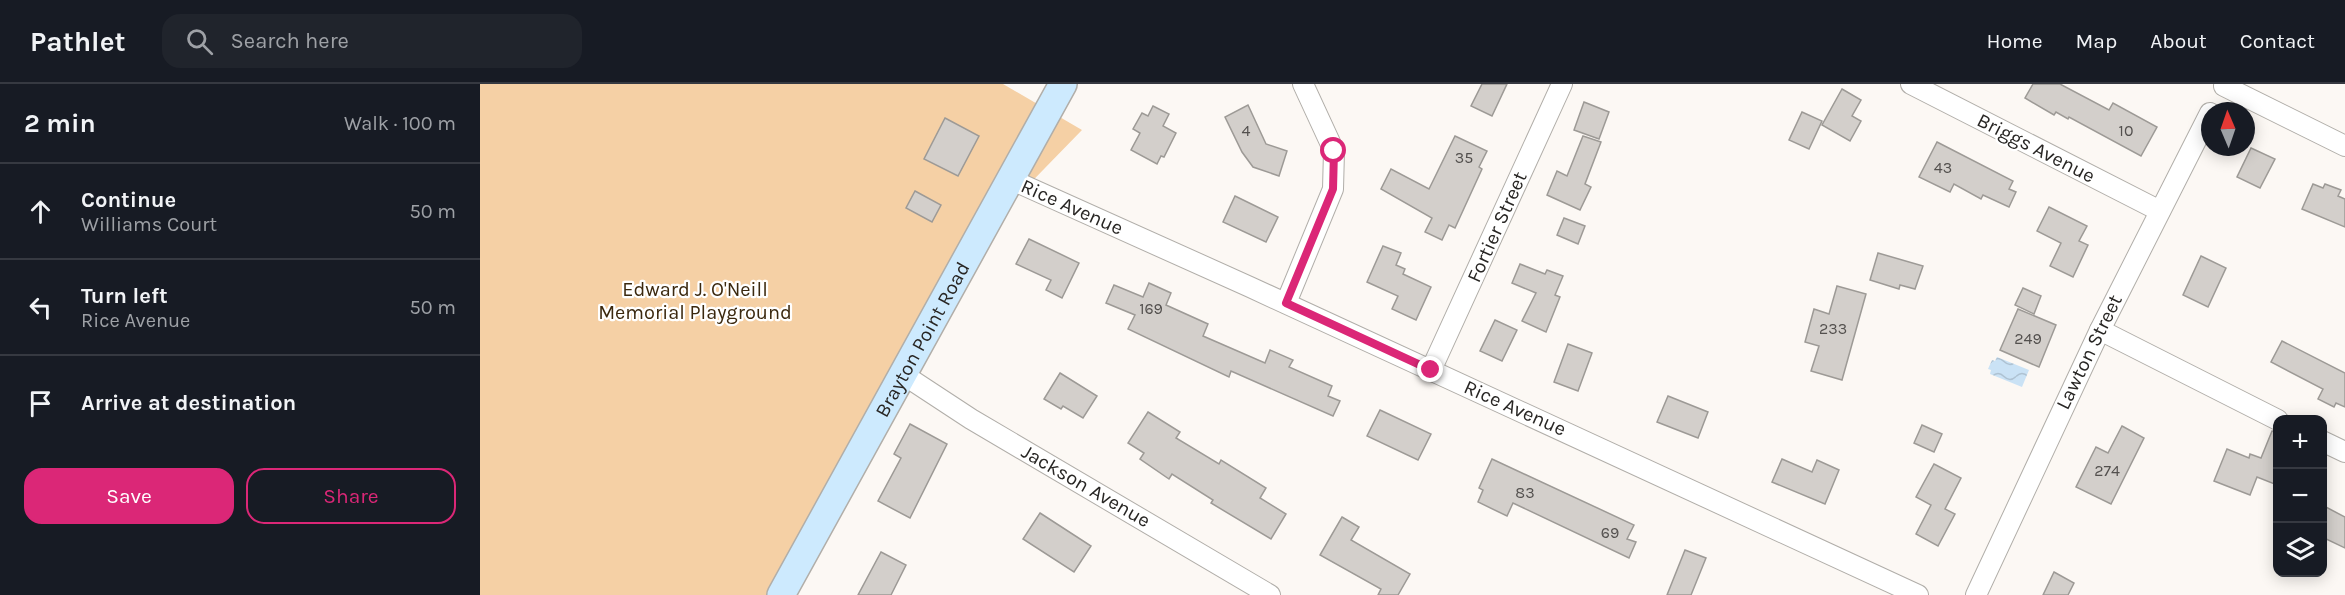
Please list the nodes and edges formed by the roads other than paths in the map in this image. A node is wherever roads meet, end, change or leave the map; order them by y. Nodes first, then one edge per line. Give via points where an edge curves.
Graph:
1 (1063, 84) edge
2 (1304, 84) edge
3 (1562, 84) edge
4 (1911, 84) edge
5 (2224, 85) edge
6 (2216, 102) edge
7 (2201, 131) edge
8 (2345, 146) edge
9 (1012, 180) junction
10 (2160, 211) junction
11 (1286, 303) junction
12 (2100, 330) junction
13 (1431, 370) junction
14 (904, 375) junction
15 (2273, 417) edge
16 (2327, 443) edge
17 (2345, 452) edge
18 (781, 595) edge
19 (1270, 595) edge
20 (1918, 595) edge
21 (1976, 595) edge

1 - 9 street, Brayton Point Road
2 - 11 street via 1334,151 1333,189
3 - 13 street, Fortier Street
4 - 10 street, Briggs Avenue
5 - 6 street, Lawton Street
5 - 8 street
7 - 10 street, Lawton Street
9 - 11 street, Rice Avenue
9 - 14 street, Brayton Point Road
10 - 12 street, Lawton Street
11 - 13 street, Rice Avenue
12 - 15 street
12 - 21 street, Lawton Street
13 - 20 street, Rice Avenue
14 - 18 street, Brayton Point Road
14 - 19 street, Jackson Avenue via 971,419
16 - 17 street

